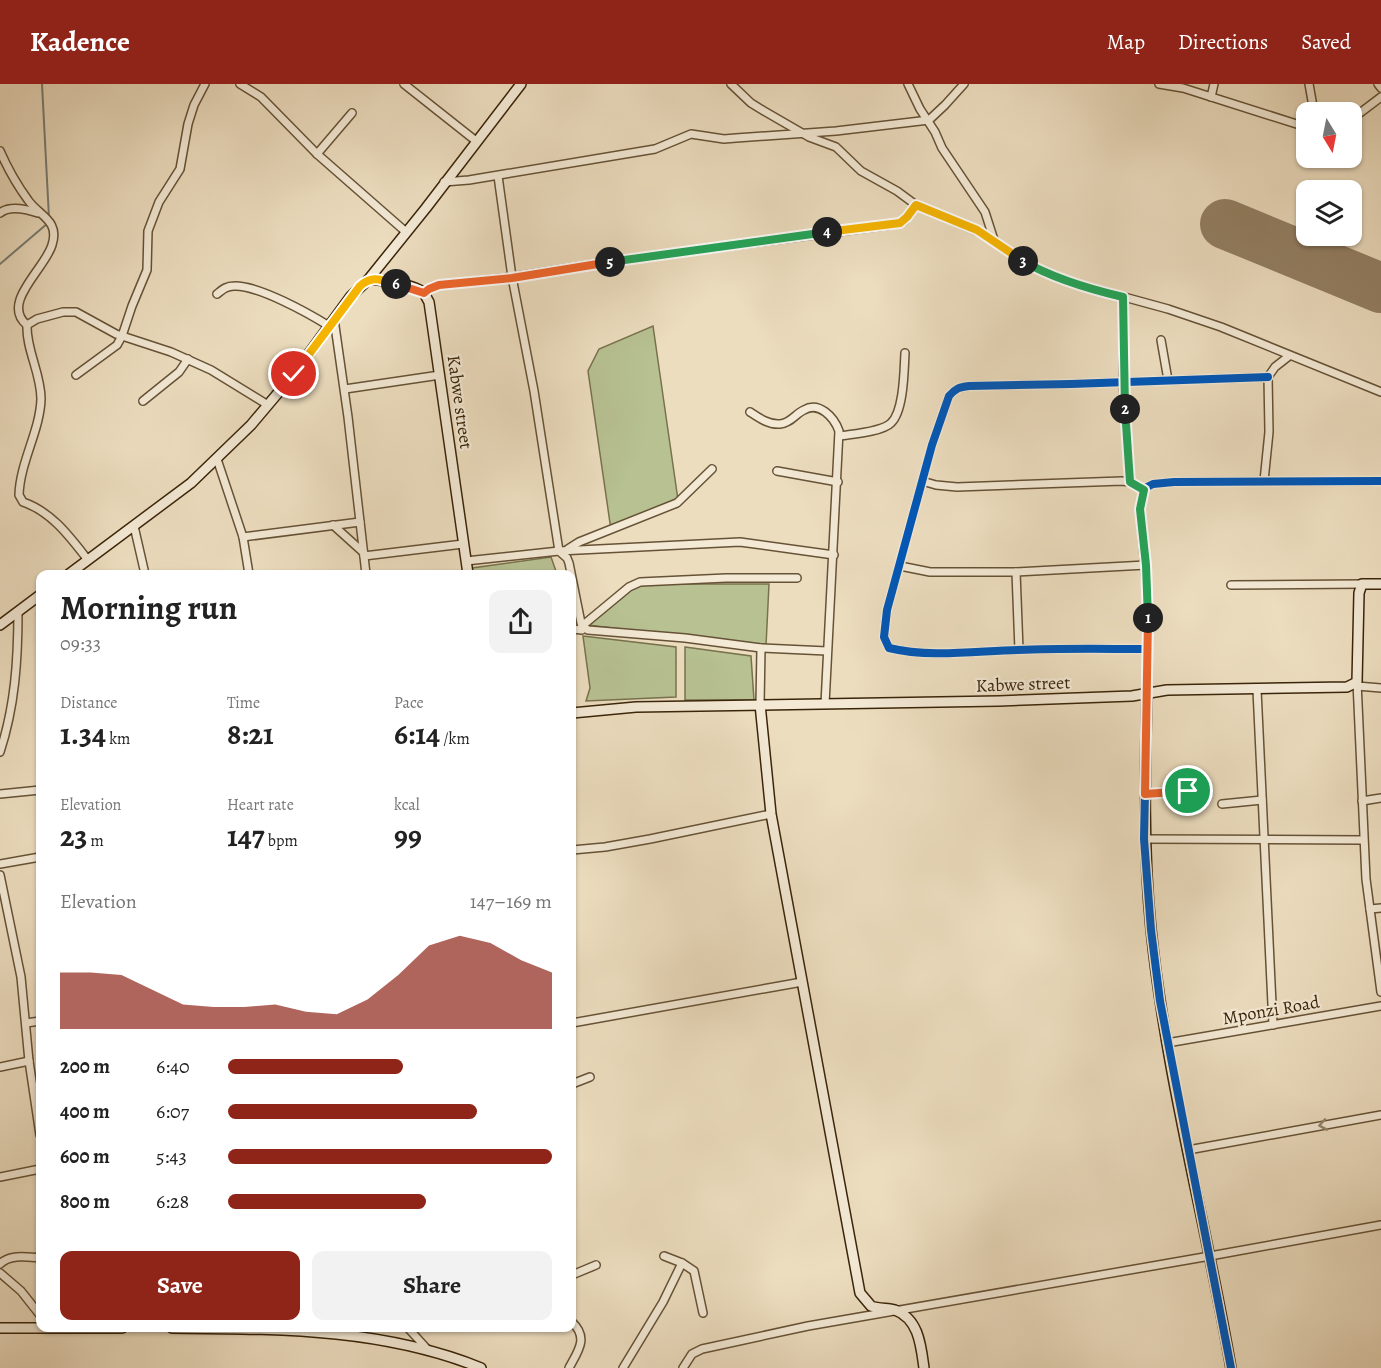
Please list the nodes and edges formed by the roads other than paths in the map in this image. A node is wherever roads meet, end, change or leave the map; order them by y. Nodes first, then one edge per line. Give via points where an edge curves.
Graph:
1 (205, 84) edge
2 (240, 84) edge
3 (404, 84) edge
4 (520, 84) edge
5 (731, 84) edge
6 (908, 84) edge
7 (964, 84) edge
8 (1159, 84) edge
9 (1214, 84) edge
10 (1309, 84) edge
11 (1378, 84) edge
12 (1170, 85) edge
13 (1381, 88) edge
14 (1211, 96) junction
15 (1381, 97) edge
16 (1312, 102) edge
17 (1362, 111) edge
18 (352, 113) dead end
19 (929, 120) junction
20 (1296, 124) edge
21 (801, 132) junction
22 (476, 141) junction
23 (0, 151) edge
24 (317, 154) junction
25 (498, 176) junction
26 (444, 182) junction
27 (916, 205) junction
28 (0, 213) edge
29 (45, 215) junction
30 (406, 232) junction
31 (994, 240) junction
32 (512, 278) junction
33 (368, 279) junction
34 (424, 293) junction
35 (217, 294) dead end
36 (1123, 297) junction
37 (332, 323) junction
38 (27, 325) junction
39 (122, 336) junction
40 (1161, 340) dead end
41 (905, 353) dead end
42 (1289, 356) junction
43 (188, 359) junction
44 (76, 375) dead end
45 (440, 375) junction
46 (1268, 377) junction
47 (1168, 380) junction
48 (1123, 382) junction
49 (345, 388) junction
50 (1381, 392) edge
51 (143, 401) dead end
52 (268, 405) junction
53 (750, 412) dead end
54 (840, 436) junction
55 (217, 459) junction
56 (712, 469) dead end
57 (777, 471) dead end
58 (922, 481) junction
59 (1264, 481) junction
60 (1381, 481) edge
61 (838, 482) junction
62 (1130, 482) junction
63 (1144, 490) junction
64 (360, 522) junction
65 (333, 525) junction
66 (134, 526) junction
67 (243, 537) junction
68 (464, 544) junction
69 (568, 549) junction
70 (559, 550) junction
71 (364, 554) junction
72 (834, 555) junction
73 (88, 560) junction
74 (466, 561) junction
75 (1146, 565) junction
76 (900, 566) junction
77 (74, 570) edge
78 (144, 570) edge
79 (248, 570) edge
80 (366, 570) edge
81 (467, 570) edge
82 (570, 570) edge
83 (1016, 572) junction
84 (797, 578) dead end
85 (1362, 584) junction
86 (1381, 584) edge
87 (1231, 585) dead end
88 (576, 598) edge
89 (36, 599) edge
90 (18, 611) junction
91 (0, 625) edge
92 (576, 628) edge
93 (582, 628) junction
94 (761, 648) junction
95 (1148, 649) junction
96 (1019, 650) junction
97 (827, 651) junction
98 (1357, 684) junction
99 (1381, 688) edge
100 (1257, 690) junction
101 (1148, 693) junction
102 (760, 704) junction
103 (825, 704) junction
104 (576, 713) edge
105 (0, 752) edge
106 (36, 790) edge
107 (1188, 791) dead end
108 (0, 794) edge
109 (1145, 794) junction
110 (1381, 798) edge
111 (1262, 800) junction
112 (1362, 801) junction
113 (1222, 804) dead end
114 (771, 814) junction
115 (1144, 839) junction
116 (1264, 840) junction
117 (1363, 840) junction
118 (576, 850) edge
119 (36, 858) edge
120 (0, 864) edge
121 (0, 875) edge
122 (1381, 908) edge
123 (1370, 909) junction
124 (802, 982) junction
125 (1381, 992) edge
126 (1381, 1006) edge
127 (36, 1022) edge
128 (576, 1022) edge
129 (26, 1023) junction
130 (1273, 1025) junction
131 (1167, 1043) junction
132 (29, 1061) junction
133 (0, 1067) edge
134 (590, 1077) dead end
135 (576, 1082) edge
136 (36, 1108) edge
137 (1381, 1115) edge
138 (1188, 1150) junction
139 (36, 1170) edge
140 (0, 1177) edge
141 (1381, 1225) edge
142 (664, 1256) dead end
143 (1210, 1256) junction
144 (36, 1258) edge
145 (0, 1263) edge
146 (682, 1263) junction
147 (596, 1265) dead end
148 (576, 1273) edge
149 (0, 1274) edge
150 (36, 1310) edge
151 (895, 1310) junction
152 (703, 1313) dead end
153 (576, 1326) edge
154 (0, 1328) edge
155 (36, 1328) edge
156 (329, 1332) edge
157 (412, 1332) edge
158 (428, 1350) junction
159 (481, 1368) edge
160 (569, 1368) edge
161 (623, 1368) edge
162 (682, 1368) edge
163 (924, 1368) edge
164 (1231, 1368) edge

1 - 39 street via 188,124 180,170 159,202 148,231 147,270
2 - 24 street via 261,97
3 - 22 street
4 - 22 main road
5 - 21 street via 751,103
6 - 19 street
7 - 19 street
8 - 12 street
9 - 14 street
10 - 16 street
11 - 13 street
12 - 14 street
14 - 20 street
15 - 17 street
18 - 24 street
19 - 21 street
19 - 31 street via 942,148 986,212
21 - 25 street via 724,138 692,134 662,147
21 - 27 street via 836,147 861,171
22 - 26 main road
23 - 29 street via 29,202
24 - 30 street
25 - 26 street
25 - 32 street
26 - 30 main road
27 - 31 street
27 - 32 street via 904,221 890,225
28 - 29 street via 21,209
29 - 38 street via 54,234 52,246 15,298 15,315
30 - 33 main road
31 - 36 street via 1040,270
32 - 34 street via 439,285
32 - 70 street
33 - 34 main road
33 - 37 main road
34 - 45 main road, Kabwe street via 429,302
35 - 37 street via 229,286 252,289
36 - 42 street via 1221,327
36 - 48 street
37 - 49 street
37 - 52 main road
38 - 39 street via 70,311
38 - 73 street via 41,396 19,495 23,502 52,518
39 - 43 street
39 - 44 street
40 - 47 street
41 - 54 street via 903,387 892,422 878,429
42 - 46 street
42 - 50 street
43 - 51 street via 179,372
43 - 52 street
45 - 49 street
45 - 68 main road, Kabwe street
46 - 47 street
46 - 59 street via 1269,432
47 - 48 street
48 - 58 street via 960,387 949,396
48 - 62 street
49 - 64 street
52 - 55 main road
53 - 54 street via 782,424 809,407 819,408 830,415
54 - 61 street
55 - 66 main road
55 - 67 street
56 - 69 street via 677,503
57 - 61 street
58 - 62 street via 957,487
58 - 76 street
59 - 60 street
59 - 63 street via 1174,482 1153,484
61 - 72 street
62 - 63 street
63 - 75 street via 1140,509
64 - 65 street
64 - 71 street
65 - 67 street
65 - 71 street
66 - 73 main road
66 - 78 street
67 - 79 street
68 - 71 street
68 - 74 main road, Kabwe street
69 - 70 street
69 - 72 street via 740,542
70 - 74 street
70 - 82 street
71 - 80 street
72 - 97 street
73 - 77 main road
74 - 81 main road, Kabwe street
75 - 83 street
75 - 95 street
76 - 83 street via 930,572
76 - 96 street via 885,620 884,637 889,648 929,652
83 - 96 street
84 - 93 street via 640,582
85 - 86 main road
85 - 87 street
85 - 98 main road
88 - 93 street
89 - 90 main road
90 - 91 main road
90 - 105 street via 12,709
92 - 93 street
93 - 94 street
94 - 97 street
94 - 102 street
95 - 96 street
95 - 101 street
97 - 103 street
98 - 99 street
98 - 100 main road, Kabwe street
98 - 112 street
100 - 101 main road, Kabwe street
100 - 111 street
101 - 103 main road, Kabwe street
101 - 109 main road
102 - 103 main road, Kabwe street
102 - 104 main road, Kabwe street
102 - 114 main road
106 - 108 street
107 - 109 street
109 - 115 main road
110 - 112 street
111 - 113 street
111 - 116 street
112 - 117 street
114 - 118 street
114 - 124 main road
115 - 116 street
115 - 131 main road via 1151,930
116 - 117 street
116 - 130 street
117 - 123 street
119 - 120 street
121 - 129 street via 18,960
122 - 123 street
123 - 125 street
124 - 128 street
124 - 151 main road via 860,1293 871,1306
126 - 130 street, Mponzi Road
127 - 129 street
129 - 132 street
130 - 131 street, Mponzi Road
131 - 138 main road
132 - 133 street
132 - 136 street
134 - 135 street
137 -> 138 street
138 - 143 main road
139 - 140 street
141 - 143 street
142 - 146 street
143 - 151 street
143 - 164 main road
144 - 145 street via 12,1258
146 - 152 street via 694,1271
146 - 161 street
147 - 148 street
149 - 150 street
151 - 162 street via 702,1349 692,1354
151 - 163 main road via 914,1324
153 - 160 street via 581,1341
154 - 155 main road
156 - 158 main road
157 - 158 street
158 - 159 main road

